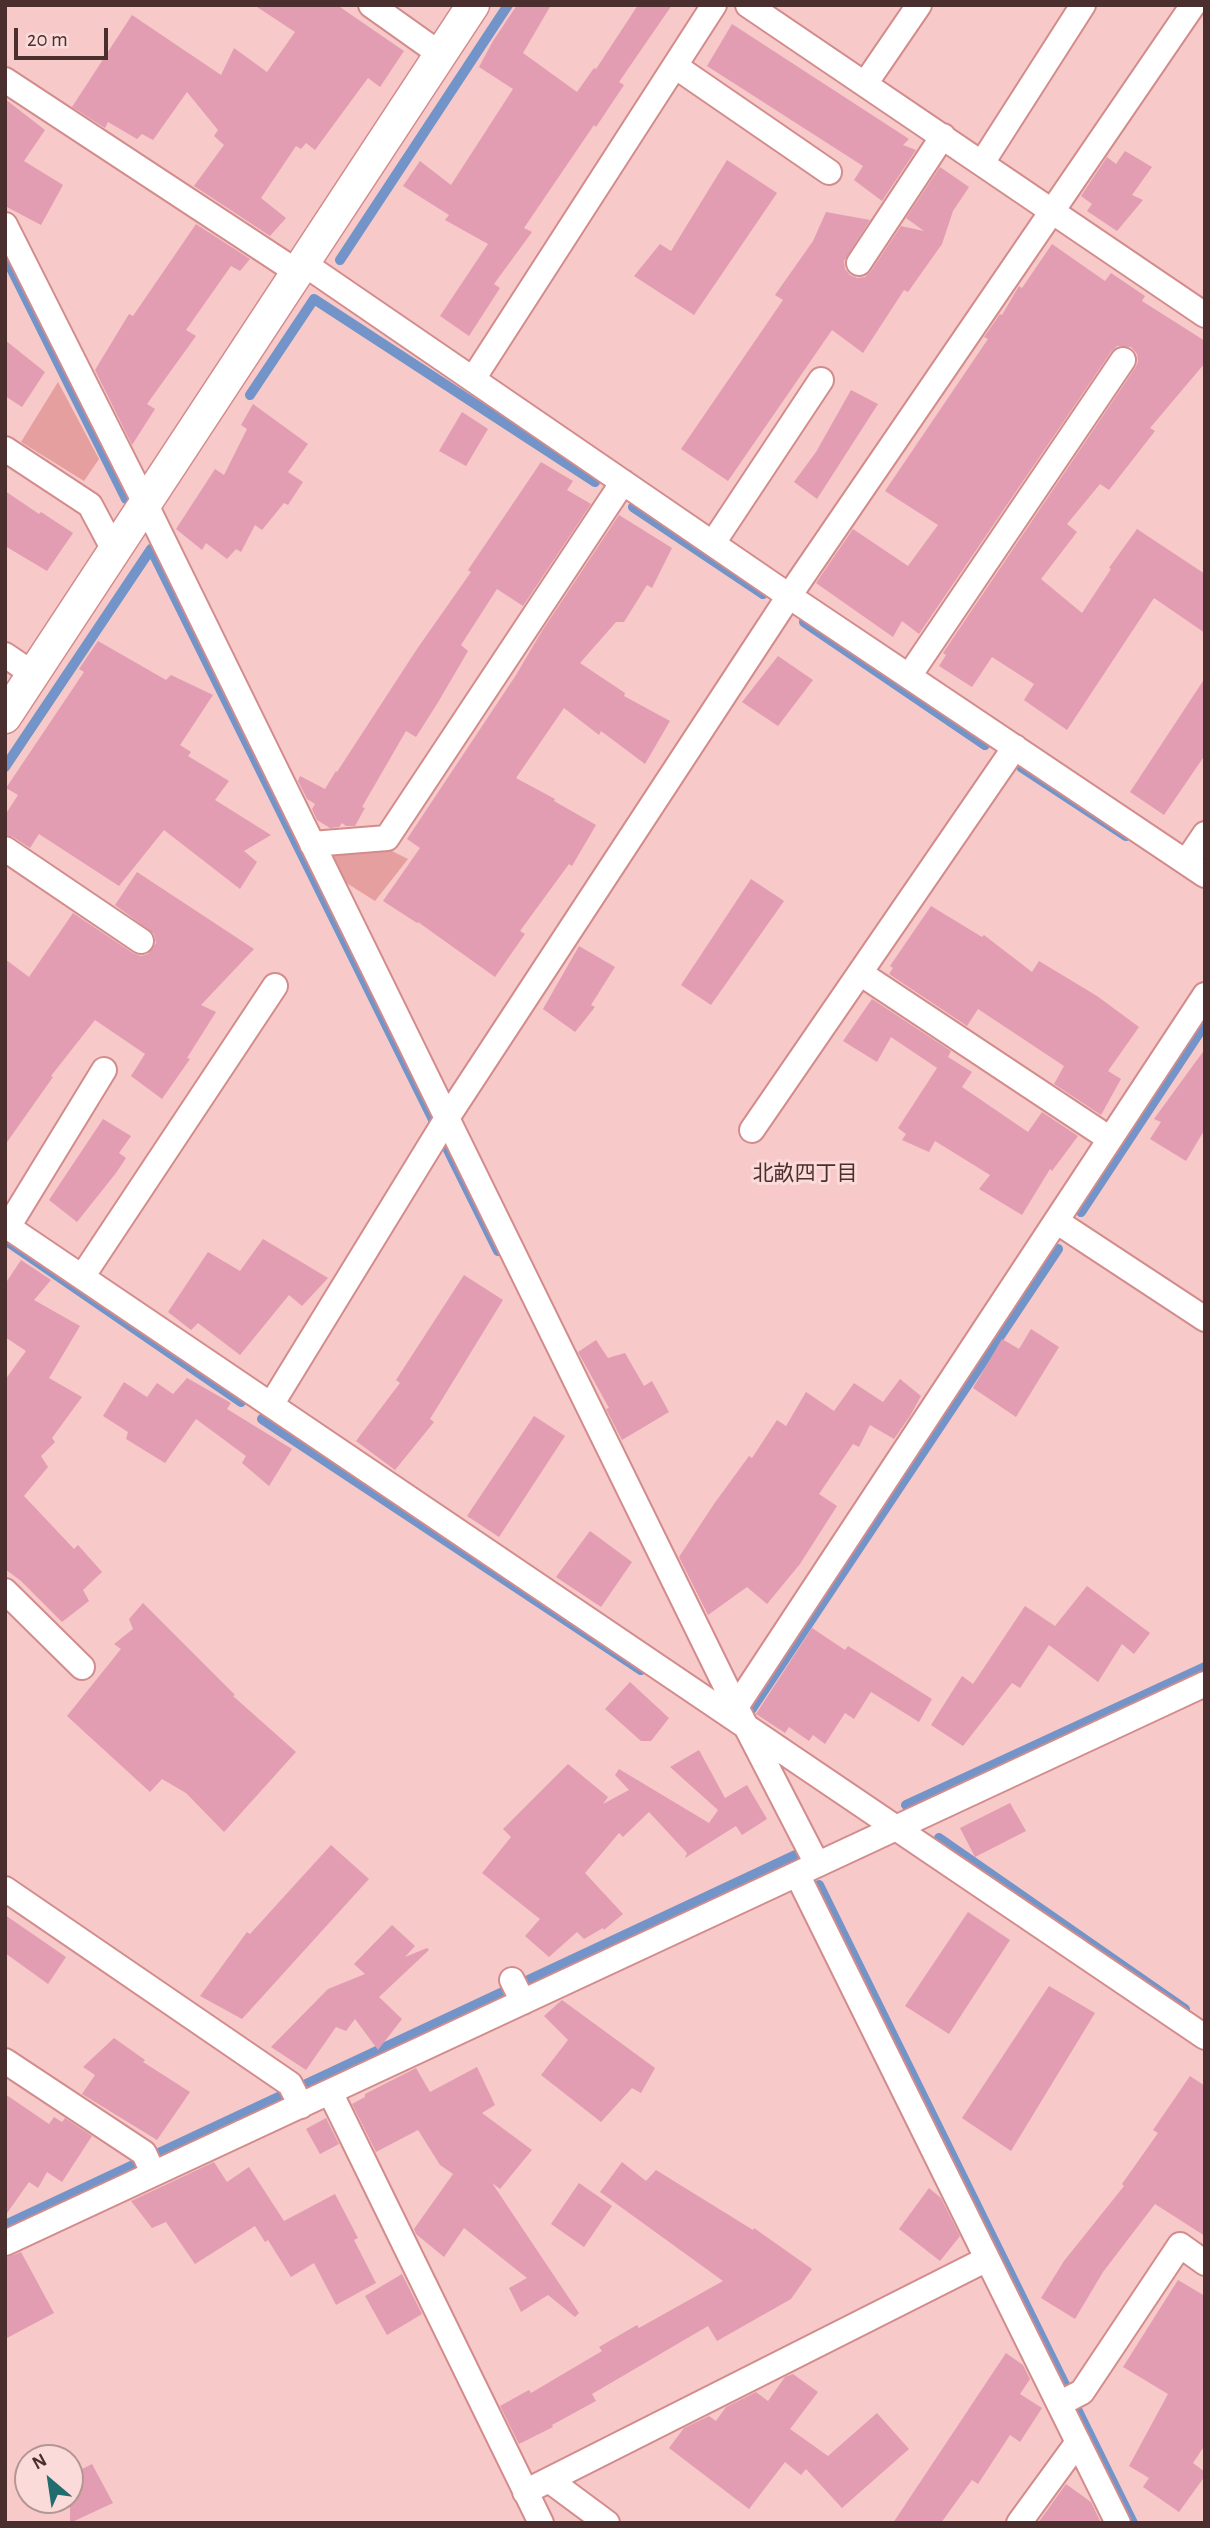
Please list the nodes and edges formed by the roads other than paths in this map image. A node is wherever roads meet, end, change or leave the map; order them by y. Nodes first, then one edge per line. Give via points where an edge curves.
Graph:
1 (371, 5) edge
2 (472, 5) edge
3 (714, 5) edge
4 (748, 5) edge
5 (919, 5) edge
6 (1083, 5) edge
7 (1192, 5) edge
8 (440, 54) junction
9 (675, 66) junction
10 (5, 80) edge
11 (865, 84) junction
12 (943, 136) junction
13 (982, 163) junction
14 (829, 172) dead end
15 (1053, 211) junction
16 (5, 225) edge
17 (859, 263) dead end
18 (300, 268) junction
19 (1205, 315) edge
20 (1123, 360) dead end
21 (473, 379) junction
22 (821, 380) dead end
23 (5, 449) edge
24 (623, 482) junction
25 (145, 503) junction
26 (713, 543) junction
27 (114, 550) junction
28 (789, 596) junction
29 (5, 655) edge
30 (33, 674) junction
31 (909, 676) junction
32 (5, 716) edge
33 (1015, 747) junction
34 (1205, 834) edge
35 (312, 844) junction
36 (5, 849) edge
37 (1195, 869) edge
38 (141, 941) dead end
39 (860, 973) junction
40 (275, 986) dead end
41 (1205, 995) edge
42 (104, 1070) dead end
43 (442, 1126) junction
44 (752, 1130) dead end
45 (1110, 1139) junction
46 (1056, 1221) junction
47 (7, 1226) edge
48 (82, 1277) junction
49 (1205, 1319) edge
50 (271, 1405) junction
51 (5, 1591) edge
52 (82, 1667) dead end
53 (1205, 1684) edge
54 (740, 1716) junction
55 (896, 1828) junction
56 (807, 1869) junction
57 (5, 1889) edge
58 (1205, 2037) edge
59 (5, 2061) edge
60 (330, 2092) junction
61 (296, 2096) junction
62 (148, 2163) junction
63 (5, 2243) edge
64 (987, 2259) junction
65 (1205, 2263) edge
66 (1066, 2401) junction
67 (1078, 2442) junction
68 (549, 2480) junction
69 (526, 2492) junction
70 (541, 2523) edge
71 (607, 2523) edge
72 (1019, 2523) edge
73 (1118, 2523) edge

1 - 8 street
2 - 8 street
3 - 9 street
4 - 11 street
5 - 11 street
6 - 13 street
7 - 15 street
8 - 18 street
9 - 14 street
9 - 21 street
10 - 18 street
11 - 12 street
12 - 13 street
12 - 17 street
13 - 15 street
15 - 19 street
15 - 28 street
16 - 25 street
18 - 21 street
18 - 25 street
20 - 31 street
21 - 24 street
22 - 26 street
23 - 27 street via 90,505
24 - 26 street
24 - 35 street via 387,838
25 - 27 street
25 - 35 street
26 - 28 street
27 - 30 street
28 - 31 street
28 - 43 street
29 - 30 street
30 - 32 street
31 - 33 street
33 - 37 street
33 - 39 street
34 - 37 street
35 - 43 street
36 - 38 street
39 - 44 street
39 - 45 street
40 - 48 street
41 - 45 street
42 - 47 street
43 - 50 street
43 - 54 street
45 - 46 street
46 - 49 street
46 - 54 street
47 - 48 street
48 - 50 street
50 - 54 street
51 - 52 street
53 - 55 street
54 - 55 street
54 - 56 street
55 - 56 street
55 - 58 street
56 - 60 street via 518,1992
56 - 64 street
57 - 61 street
59 - 62 street
60 - 61 street
60 - 69 street
61 - 62 street
62 - 63 street
64 - 66 street
64 - 68 street
65 - 66 street via 1180,2245 1082,2392
66 - 67 street
67 - 72 street
67 - 73 street
68 - 69 street
68 - 71 street
69 - 70 street

